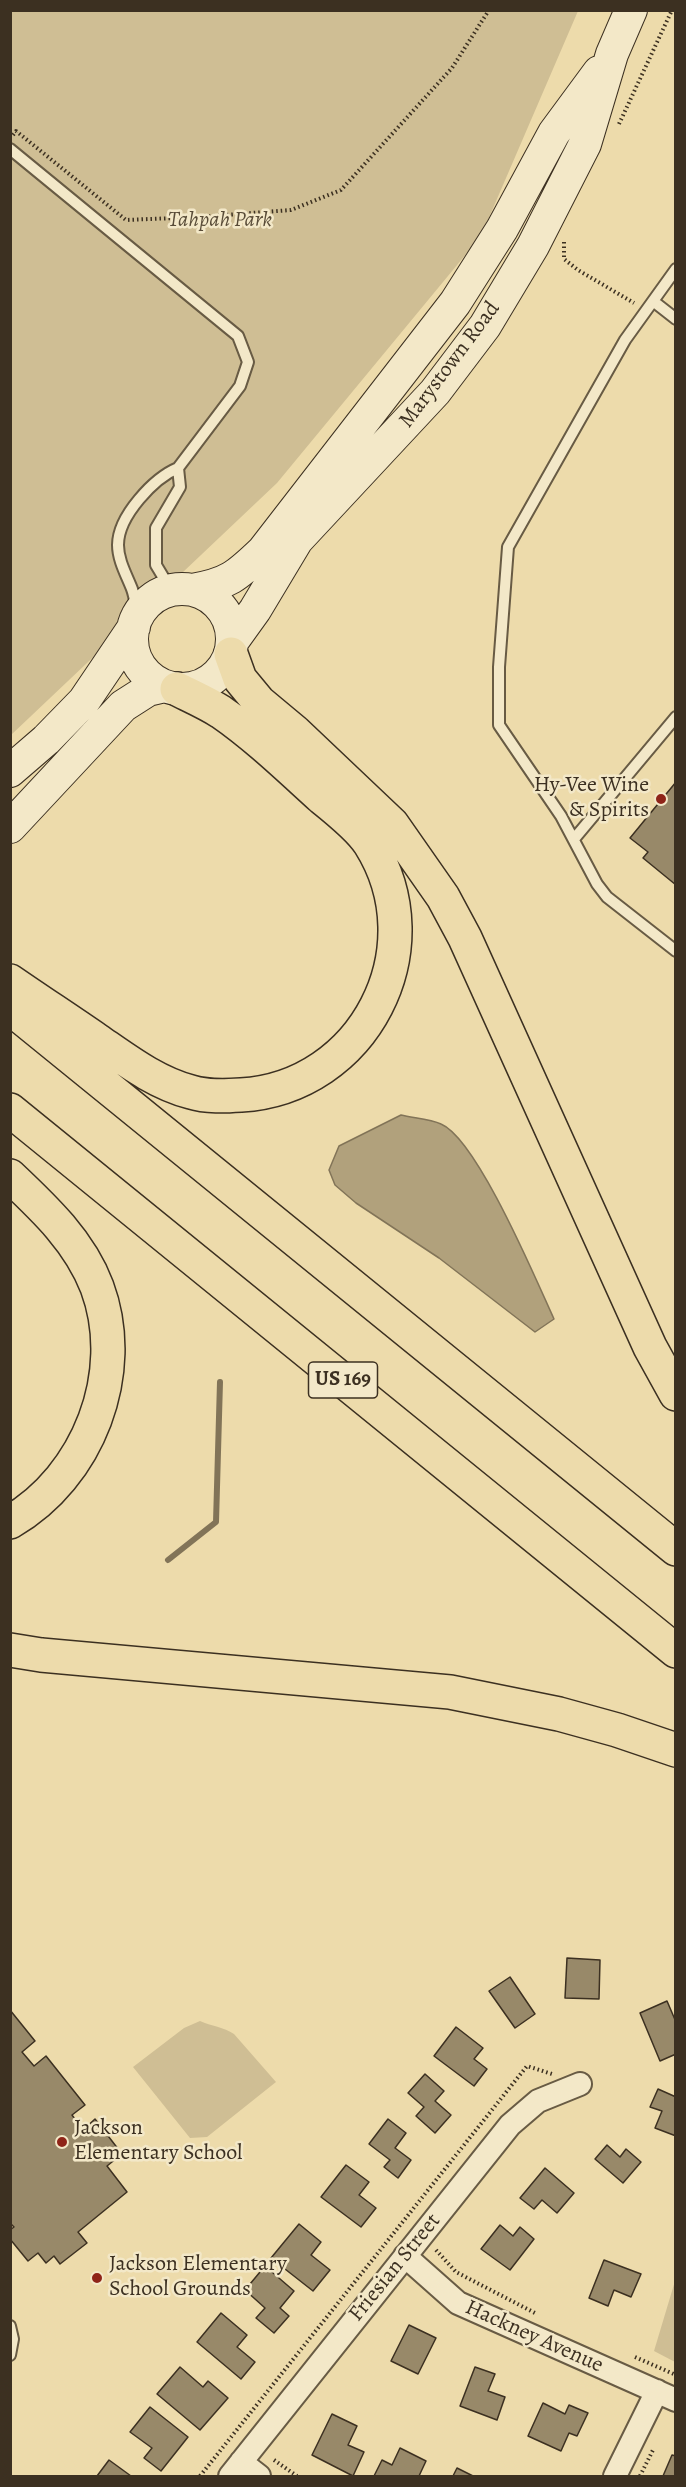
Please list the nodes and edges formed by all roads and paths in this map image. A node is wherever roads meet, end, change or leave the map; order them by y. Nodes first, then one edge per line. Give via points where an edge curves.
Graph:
1 (489, 10) edge
2 (631, 10) edge
3 (672, 10) edge
4 (612, 54) junction
5 (618, 126) dead end
6 (10, 138) edge
7 (10, 149) edge
8 (568, 231) dead end
9 (675, 269) edge
10 (653, 301) junction
11 (634, 303) dead end
12 (675, 319) edge
13 (178, 468) junction
14 (186, 590) junction
15 (136, 622) junction
16 (231, 648) junction
17 (171, 688) junction
18 (675, 717) edge
19 (10, 771) edge
20 (10, 827) edge
21 (574, 839) junction
22 (675, 951) edge
23 (10, 981) edge
24 (10, 1008) edge
25 (10, 1110) edge
26 (10, 1176) edge
27 (675, 1394) edge
28 (10, 1522) edge
29 (675, 1549) edge
30 (10, 1650) edge
31 (675, 1651) edge
32 (675, 1750) edge
33 (580, 2084) dead end
34 (398, 2226) dead end
35 (412, 2247) junction
36 (537, 2314) dead end
37 (10, 2326) edge
38 (10, 2355) edge
39 (633, 2356) dead end
40 (675, 2375) edge
41 (666, 2395) edge
42 (236, 2469) edge
43 (259, 2476) edge
44 (615, 2476) edge

1 - 6 path via 452,68 341,190 291,210 126,220 16,131
2 - 4 main road, Marystown Road
3 - 5 path
4 - 14 main road, Marystown Road via 554,133 502,229 455,303 263,551 238,575 216,586
4 - 16 main road, Marystown Road via 585,144 533,246 485,326 435,392 297,540
7 - 13 lane via 238,336 248,362 240,386
8 - 11 path via 564,259
9 - 10 lane
10 - 12 lane
10 - 21 lane via 625,340 508,547 499,725
13 - 14 lane via 180,487 156,528 156,565 165,580
13 - 15 lane via 164,474 141,497 123,524 118,544 121,565 133,591
14 - 15 main road via 155,597
14 - 16 main road via 214,601 222,609 232,631
15 - 17 main road via 134,653 139,664 155,681
15 - 19 main road via 84,701
16 - 17 main road via 226,665 210,682 188,689
16 - 27 highway via 240,679 259,702 392,824 443,897
17 - 20 main road via 148,690 123,706
17 - 23 highway via 220,712 370,842 389,883 396,926 393,965 383,996 359,1032 323,1069 260,1094 225,1096 192,1093 158,1080
18 - 21 lane
21 - 22 lane via 607,897
24 - 29 highway
25 - 31 highway, US 169
26 - 28 highway via 51,1214 77,1247 97,1288 107,1328 107,1367 99,1412 81,1453 56,1486 26,1514
30 - 32 highway via 450,1692 559,1713
33 - 35 street, Friesian Street via 538,2101 510,2125
34 - 35 path
35 - 36 path via 440,2253 456,2272
35 - 41 street, Hackney Avenue via 458,2303
35 - 42 street, Friesian Street
37 - 38 lane
39 - 40 path
41 - 44 street
42 - 43 street

